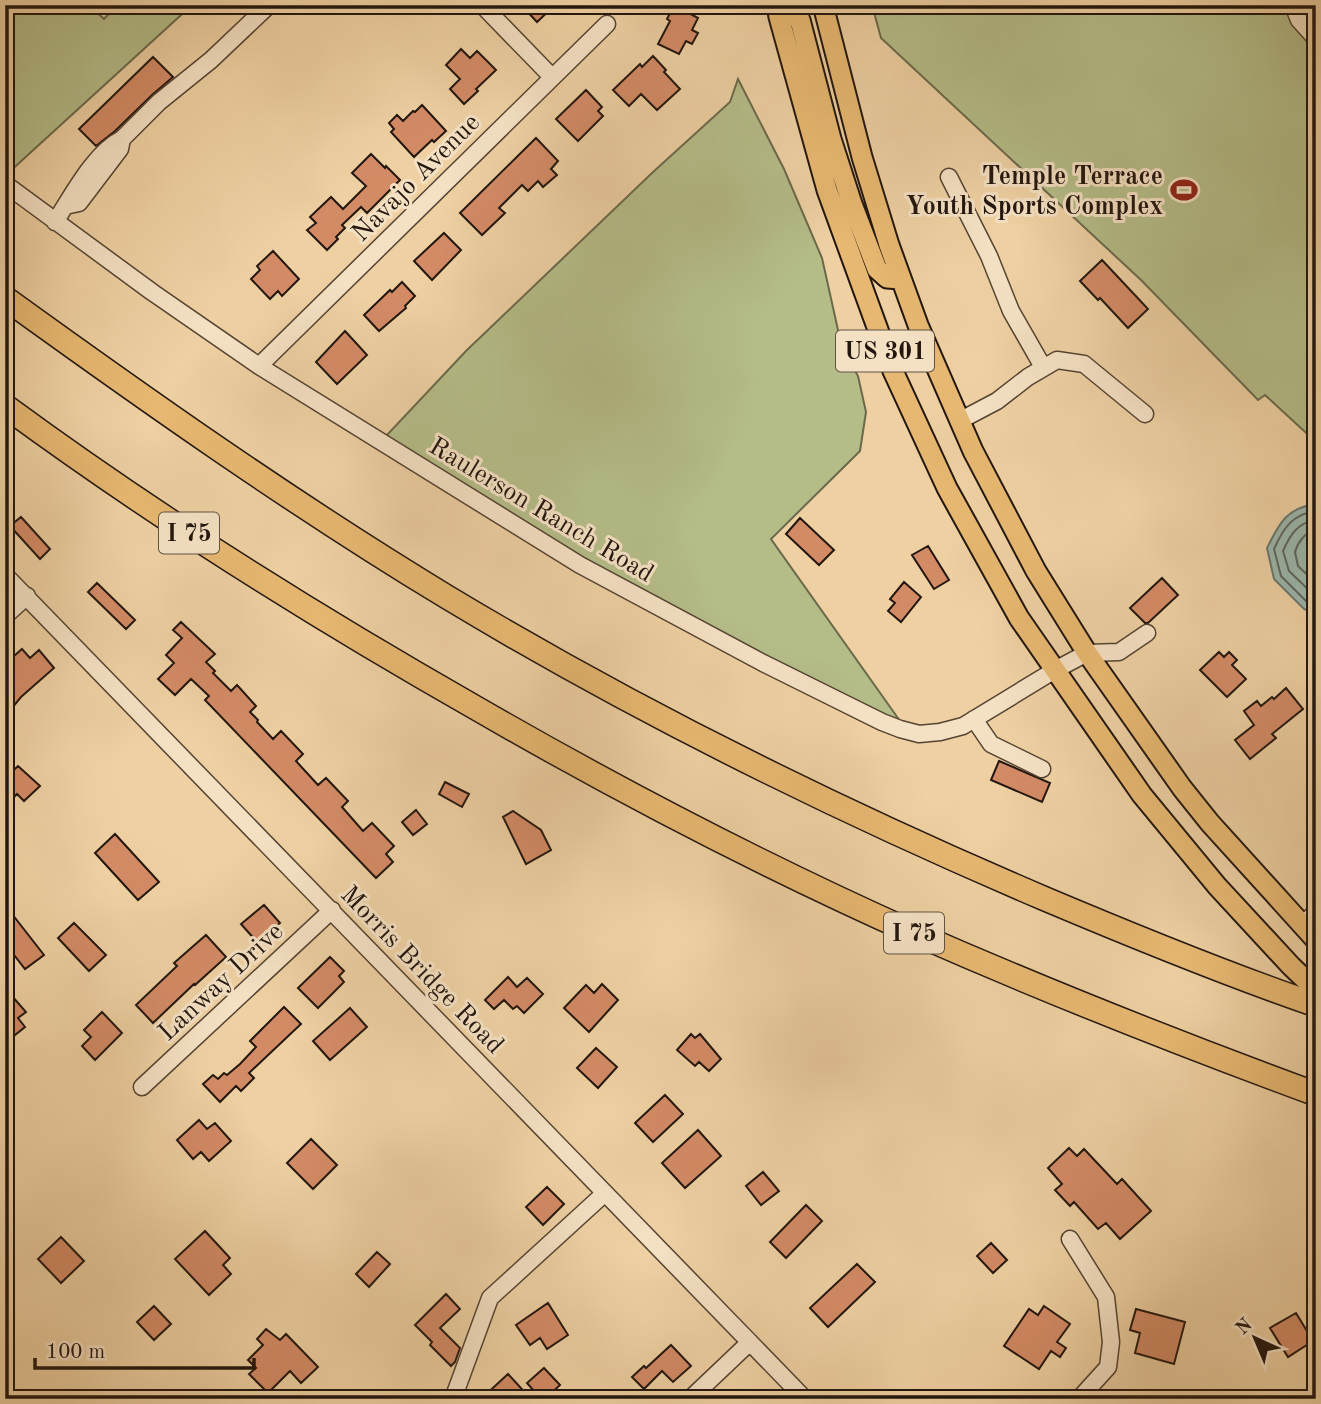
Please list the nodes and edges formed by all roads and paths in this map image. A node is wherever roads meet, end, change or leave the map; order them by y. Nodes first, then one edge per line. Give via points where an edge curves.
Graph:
1 (269, 5) edge
2 (482, 5) edge
3 (823, 5) edge
4 (1293, 5) edge
5 (778, 11) edge
6 (607, 24) dead end
7 (1316, 39) edge
8 (552, 77) junction
9 (949, 177) dead end
10 (5, 184) edge
11 (55, 222) junction
12 (901, 279) junction
13 (5, 298) edge
14 (259, 366) junction
15 (1043, 367) junction
16 (5, 406) edge
17 (1145, 414) dead end
18 (959, 421) junction
19 (5, 575) edge
20 (27, 596) junction
21 (5, 616) edge
22 (1147, 633) dead end
23 (1087, 653) junction
24 (1055, 670) junction
25 (974, 719) junction
26 (1042, 769) dead end
27 (332, 910) junction
28 (1309, 919) edge
29 (1316, 940) edge
30 (1316, 990) edge
31 (1316, 1005) edge
32 (142, 1087) dead end
33 (1316, 1094) edge
34 (605, 1193) junction
35 (1070, 1239) dead end
36 (750, 1342) junction
37 (453, 1399) edge
38 (690, 1399) edge
39 (805, 1399) edge
40 (1079, 1399) edge

1 - 11 street via 112,144 84,176
2 - 8 street
3 - 12 main road, US 301 via 862,157
4 - 7 street
5 - 12 main road via 800,20 831,139 877,270 887,278
5 - 24 main road, US 301 via 827,190 893,371 947,488 1020,618
6 - 8 street, Navajo Avenue
8 - 14 street, Navajo Avenue
9 - 15 street via 1011,311
10 - 11 street, Raulerson Ranch Road
11 - 14 street, Raulerson Ranch Road
12 - 18 main road, US 301
13 - 31 highway via 333,526 449,598 676,725 950,858 1167,950
14 - 25 street, Raulerson Ranch Road via 580,565 841,702 919,734 963,726
15 - 17 street via 1057,360 1084,364
15 - 18 street via 997,401
16 - 33 highway, I 75 via 118,486 378,653 646,803 970,957
18 - 23 main road, US 301 via 1036,571
19 - 20 street, Morris Bridge Road
20 - 21 street
20 - 27 street, Morris Bridge Road
22 - 23 street via 1119,652
23 - 24 street, Raulerson Ranch Road
23 - 28 main road, US 301 via 1210,822
24 - 25 street, Raulerson Ranch Road
24 - 30 main road, US 301 via 1180,844
25 - 26 street via 991,744
27 - 32 street, Lanway Drive
27 - 34 street, Morris Bridge Road
28 - 29 main road, US 301
34 - 36 street, Morris Bridge Road
34 - 37 street via 490,1298
35 - 40 street via 1106,1297 1111,1342 1108,1367
36 - 38 street
36 - 39 street, Morris Bridge Road

